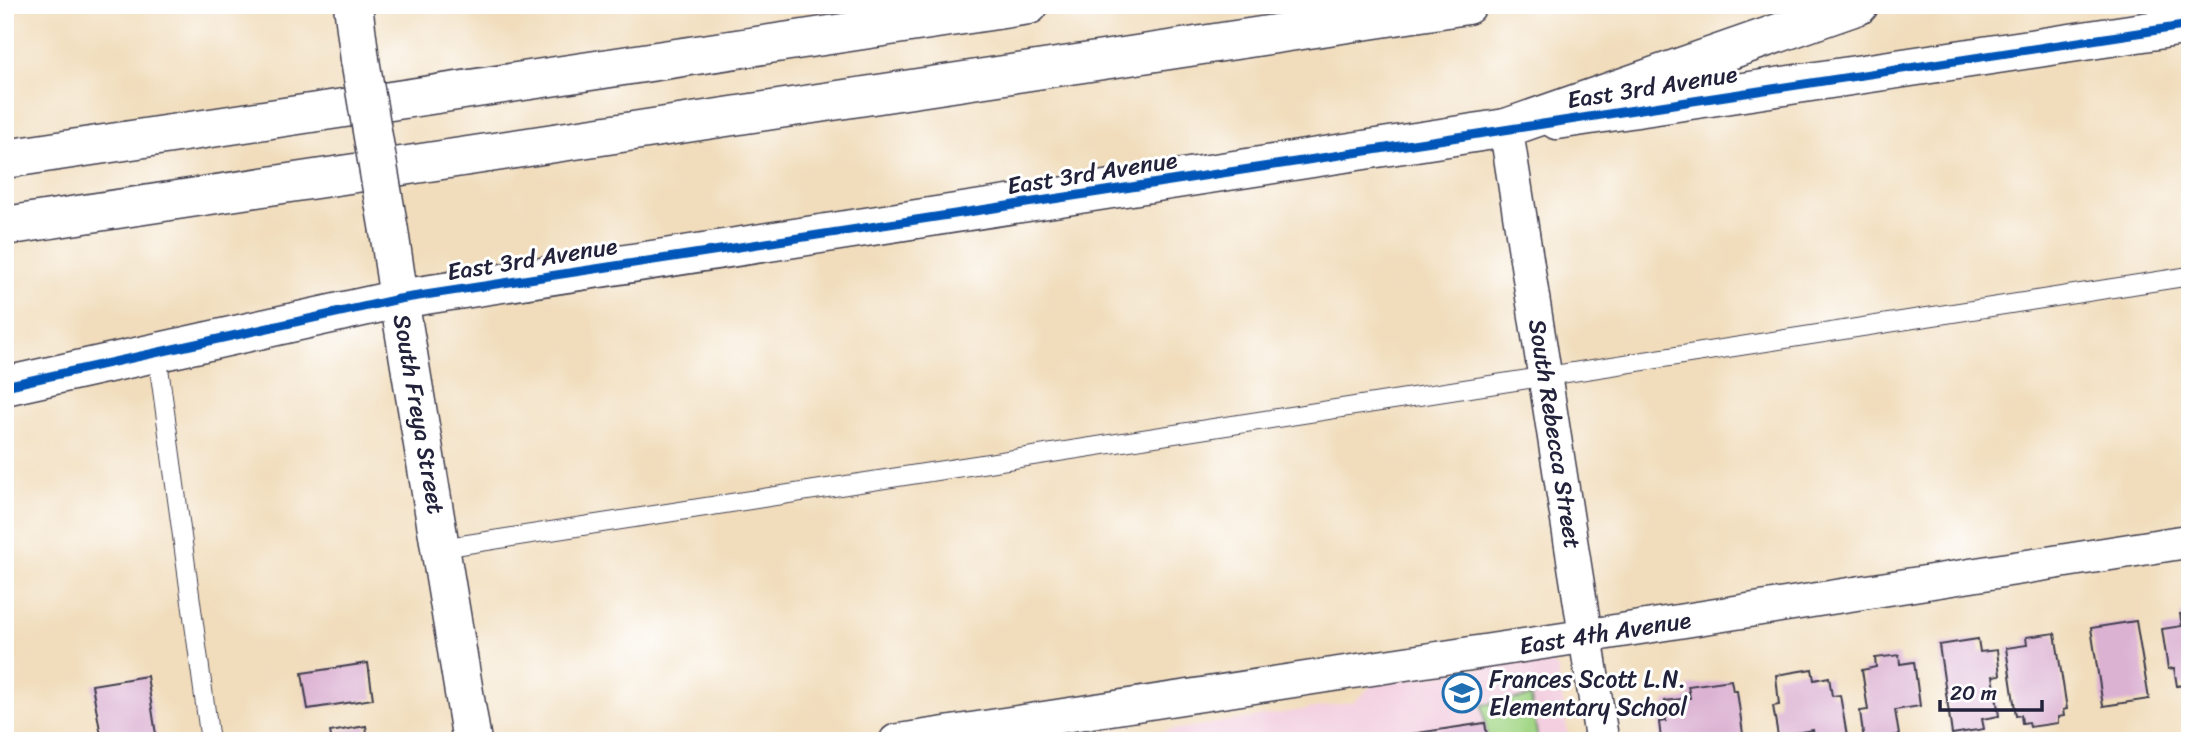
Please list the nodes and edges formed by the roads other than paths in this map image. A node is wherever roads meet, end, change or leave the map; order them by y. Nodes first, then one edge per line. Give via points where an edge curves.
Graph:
1 (353, 5) edge
2 (1029, 5) edge
3 (1467, 5) edge
4 (1859, 5) edge
5 (2190, 25) edge
6 (1506, 128) junction
7 (5, 159) edge
8 (5, 226) edge
9 (2190, 275) edge
10 (399, 299) junction
11 (157, 353) junction
12 (1547, 377) junction
13 (5, 386) edge
14 (2190, 541) edge
15 (442, 548) junction
16 (1586, 636) junction
17 (210, 741) edge
18 (472, 741) edge
19 (896, 741) edge
20 (1602, 741) edge

1 - 10 main road, South Freya Street, bridge
2 - 7 main road
3 - 8 main road
4 - 6 main road
5 - 6 main road, East 3rd Avenue
6 - 10 main road, East 3rd Avenue
6 - 12 street, South Rebecca Street
9 - 12 lane
10 - 11 main road, East 3rd Avenue
10 - 15 main road, South Freya Street
11 - 13 main road, East 3rd Avenue
11 - 17 lane
12 - 15 lane
12 - 16 street, South Rebecca Street
14 - 16 street, East 4th Avenue
15 - 18 main road, South Freya Street
16 - 19 street, East 4th Avenue
16 - 20 street, South Rebecca Street

